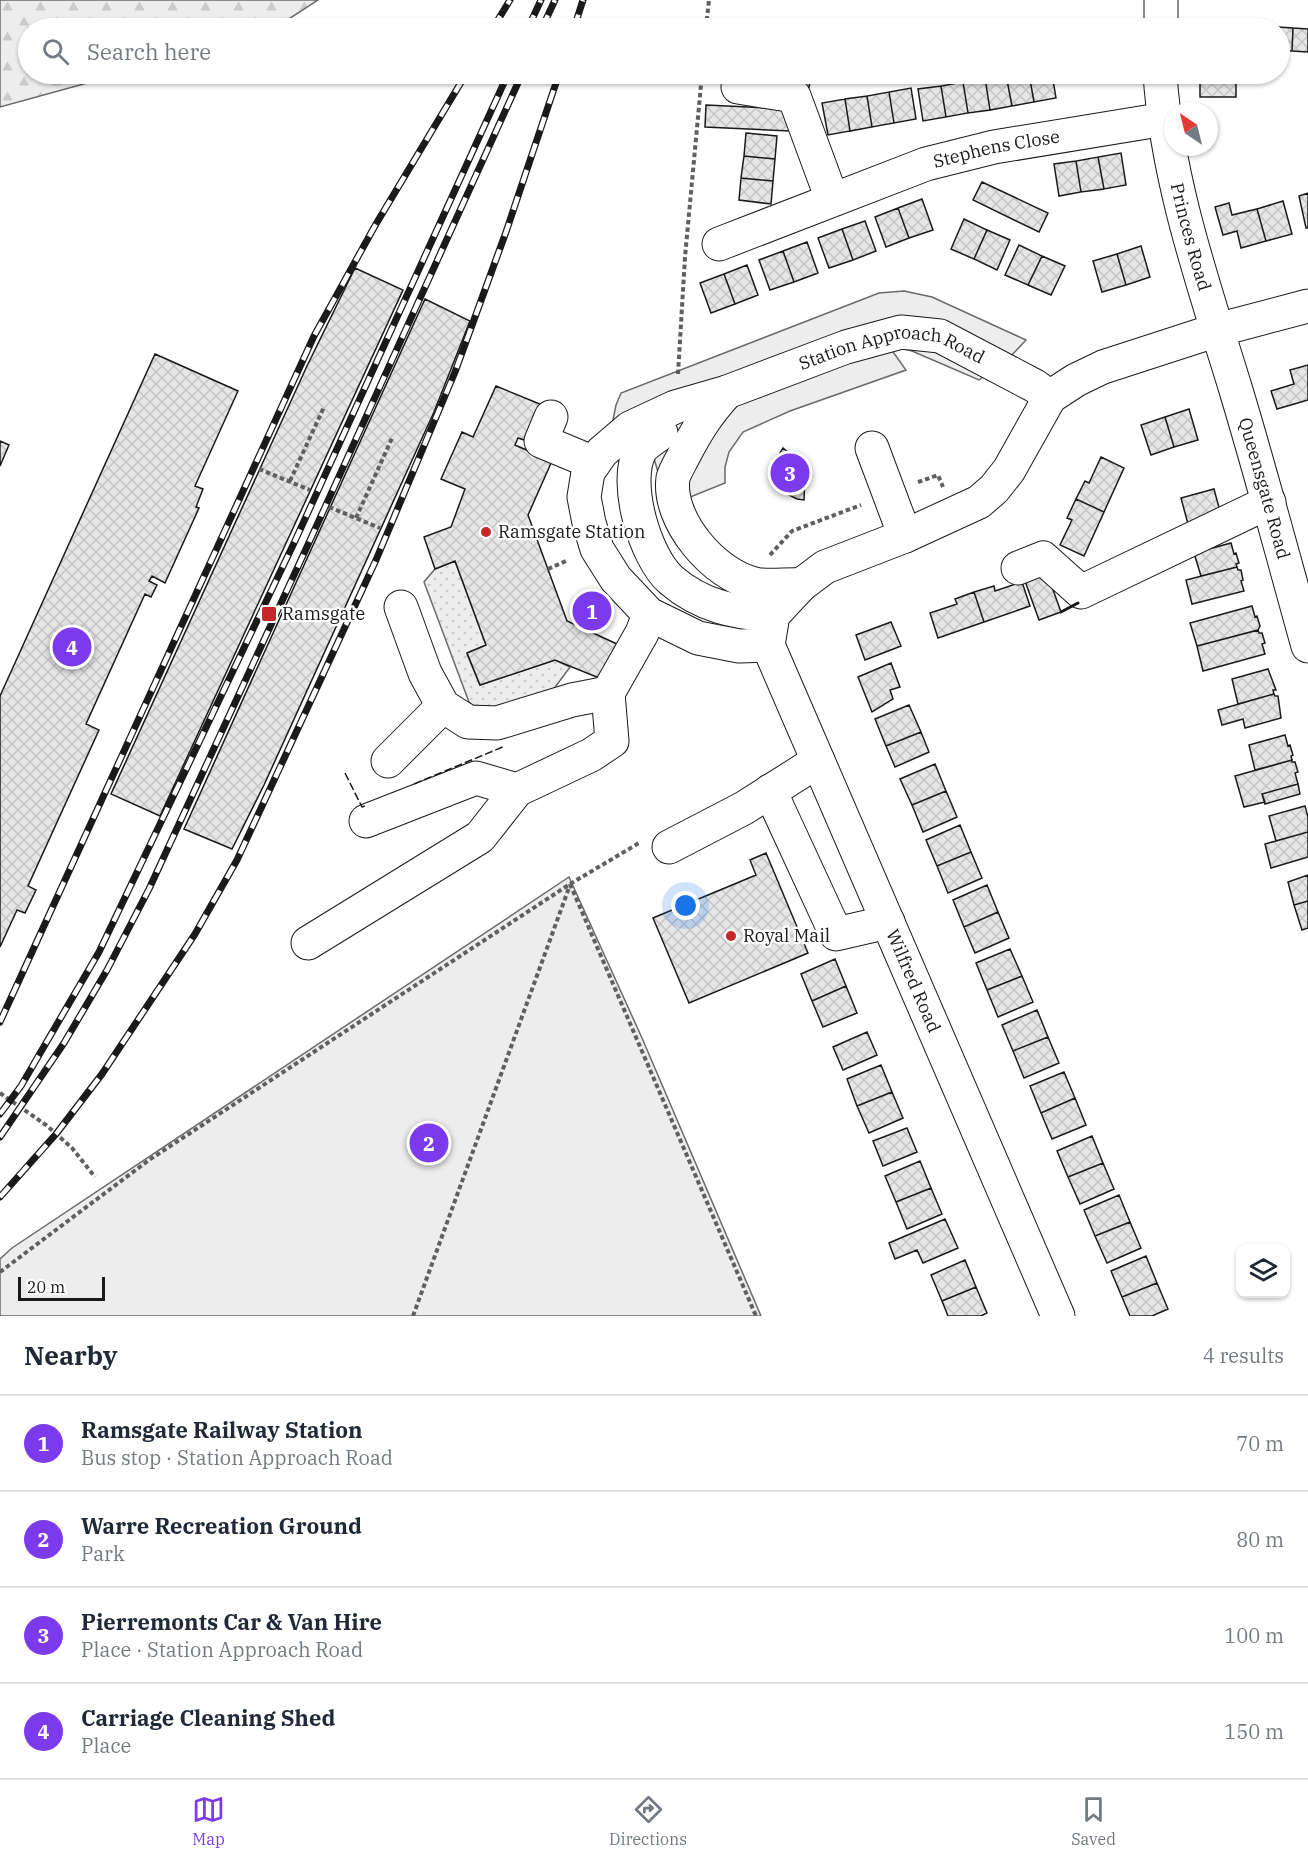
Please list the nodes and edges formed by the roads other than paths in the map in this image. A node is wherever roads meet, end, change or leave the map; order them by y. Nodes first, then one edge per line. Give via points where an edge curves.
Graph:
1 (1161, 0) edge
2 (1161, 18) edge
3 (1161, 84) edge
4 (738, 87) dead end
5 (1164, 110) edge
6 (1164, 119) edge
7 (1172, 156) edge
8 (832, 199) junction
9 (718, 244) dead end
10 (1308, 306) edge
11 (1217, 330) junction
12 (727, 392) junction
13 (1050, 397) junction
14 (551, 417) dead end
15 (662, 423) junction
16 (872, 448) dead end
17 (594, 463) junction
18 (673, 476) junction
19 (1269, 502) junction
20 (905, 536) junction
21 (1017, 568) dead end
22 (801, 585) junction
23 (1301, 592) edge
24 (401, 607) dead end
25 (649, 614) junction
26 (771, 630) junction
27 (1308, 646) edge
28 (608, 693) junction
29 (443, 706) junction
30 (387, 761) dead end
31 (818, 761) junction
32 (517, 790) junction
33 (770, 791) junction
34 (366, 821) dead end
35 (669, 847) dead end
36 (888, 922) junction
37 (308, 944) dead end
38 (1058, 1316) edge

1 - 2 street
3 - 5 street, Princes Road
4 - 8 street via 794,96
6 - 8 street, Stephens Close via 994,147 926,164
7 - 11 street, Princes Road
8 - 9 street, Stephens Close
10 - 11 street
11 - 13 street via 1103,367
11 - 19 street, Queensgate Road
12 - 13 street, Station Approach Road via 846,347 901,332 940,336
12 - 15 street, Station Approach Road via 675,407
12 - 18 street, Station Approach Road via 706,415
13 - 20 street via 994,489 979,502
14 - 17 street via 541,441
15 - 17 street, Station Approach Road via 630,428
15 - 18 street
15 - 26 street via 641,450 634,470 635,505 652,552 669,579 724,610
16 - 20 street
17 - 25 street, Station Approach Road via 588,472 584,497 597,549 615,579
18 - 22 street via 680,519 698,547 727,571 754,584
19 - 21 street via 1081,592 1043,558
19 - 23 street, Queensgate Road
20 - 22 street via 825,567
22 - 26 street
23 - 27 street, Queensgate Road
24 - 29 street via 425,673
25 - 26 street, Station Approach Road via 698,638 739,646
25 - 28 street
26 - 31 street, Wilfred Road
28 - 29 street via 497,723 468,722
28 - 32 street via 612,741
29 - 30 street
31 - 33 street
31 - 36 street, Wilfred Road
32 - 34 street via 476,777
32 - 37 street via 480,837
33 - 35 street
33 - 36 street via 836,934
36 - 38 street, Wilfred Road

